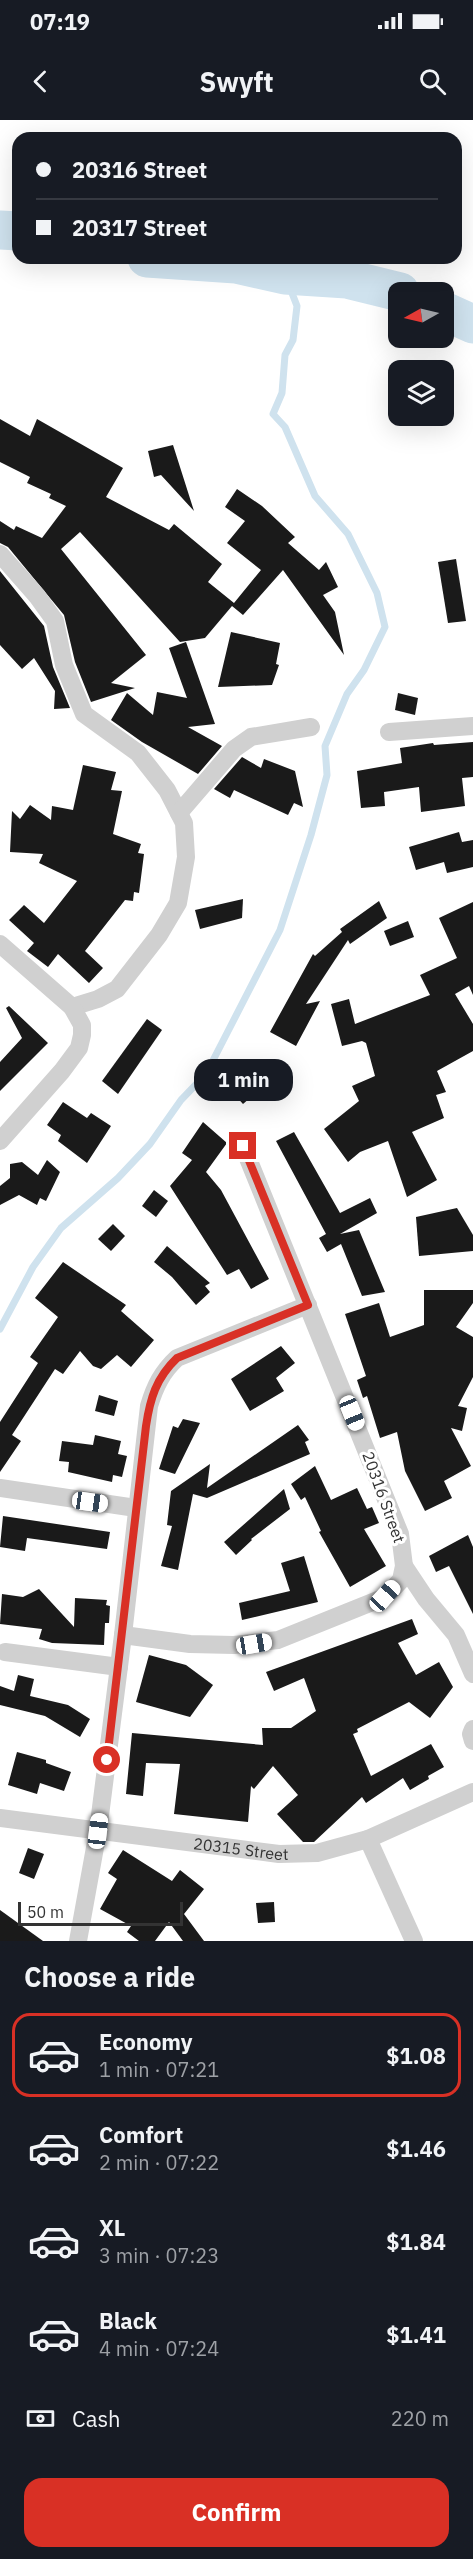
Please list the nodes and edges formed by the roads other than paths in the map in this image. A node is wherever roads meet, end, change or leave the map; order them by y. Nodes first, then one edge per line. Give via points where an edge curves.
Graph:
1 (0, 554) edge
2 (473, 726) edge
3 (311, 727) dead end
4 (389, 732) dead end
5 (179, 813) junction
6 (0, 944) edge
7 (72, 1007) junction
8 (0, 1141) edge
9 (243, 1146) dead end
10 (308, 1305) junction
11 (0, 1488) edge
12 (136, 1508) junction
13 (404, 1566) junction
14 (123, 1635) junction
15 (5, 1652) dead end
16 (118, 1667) junction
17 (473, 1674) edge
18 (473, 1729) edge
19 (473, 1741) edge
20 (473, 1792) edge
21 (0, 1818) edge
22 (98, 1831) junction
23 (368, 1839) junction
24 (78, 1941) edge
25 (414, 1941) edge

1 - 5 street via 54,621 64,665 84,714 138,753 167,790
2 - 4 street
3 - 5 street via 251,737 234,749
5 - 7 street via 184,823 186,857 178,903 159,935 117,989
6 - 7 street
7 - 8 street via 82,1025 80,1048
9 - 10 street, 20316 Street
10 - 12 street via 177,1358 164,1370 149,1406
10 - 13 street, 20316 Street via 400,1534
11 - 12 street
12 - 14 street
13 - 14 street, 20316 Street via 401,1580 385,1596 278,1640 190,1644
13 - 17 street via 456,1635
14 - 16 street
15 - 16 street
16 - 22 street
18 - 19 street
20 - 23 street, 20315 Street
21 - 22 street, 20315 Street
22 - 23 street, 20315 Street via 279,1854 317,1853
22 - 24 street
23 - 25 street

